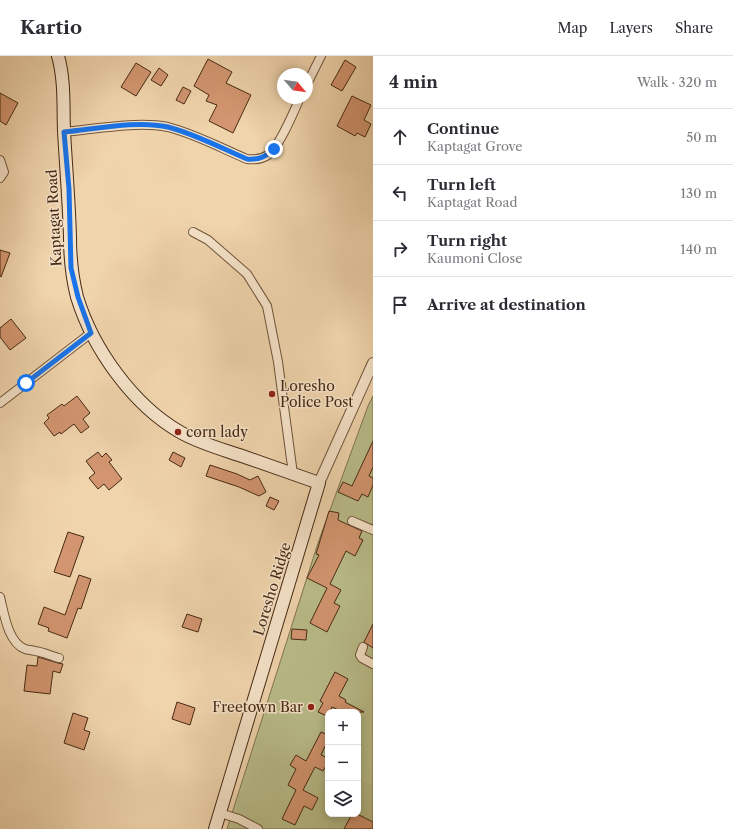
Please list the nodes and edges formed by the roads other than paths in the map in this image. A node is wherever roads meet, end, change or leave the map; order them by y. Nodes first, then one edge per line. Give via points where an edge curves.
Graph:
1 (58, 56) edge
2 (321, 56) edge
3 (313, 72) edge
4 (297, 104) edge
5 (64, 132) junction
6 (0, 160) edge
7 (0, 178) edge
8 (193, 232) dead end
9 (91, 333) junction
10 (373, 363) edge
11 (0, 403) edge
12 (293, 474) junction
13 (319, 483) junction
14 (352, 521) dead end
15 (373, 530) edge
16 (0, 597) edge
17 (362, 647) dead end
18 (59, 658) dead end
19 (373, 664) edge
20 (220, 813) junction
21 (215, 829) edge
22 (258, 829) edge

1 - 5 main road, Kaptagat Road via 62,71
2 - 3 street
4 - 5 street via 274,149 257,160 247,159 166,127 117,126
5 - 9 main road, Kaptagat Road via 69,189 71,268
6 - 7 street via 4,172
8 - 12 street via 208,240 247,274 267,306 278,362
9 - 11 street
9 - 12 main road, Kaptagat Road via 132,393 156,415 200,442
10 - 13 street, Loresho Ridge
12 - 13 main road, Kaptagat Road
13 - 20 main road, Loresho Ridge
14 - 15 street
16 - 18 street via 14,640 28,650
17 - 19 street via 360,655
20 - 21 main road, Loresho Ridge
20 - 22 street via 240,819

